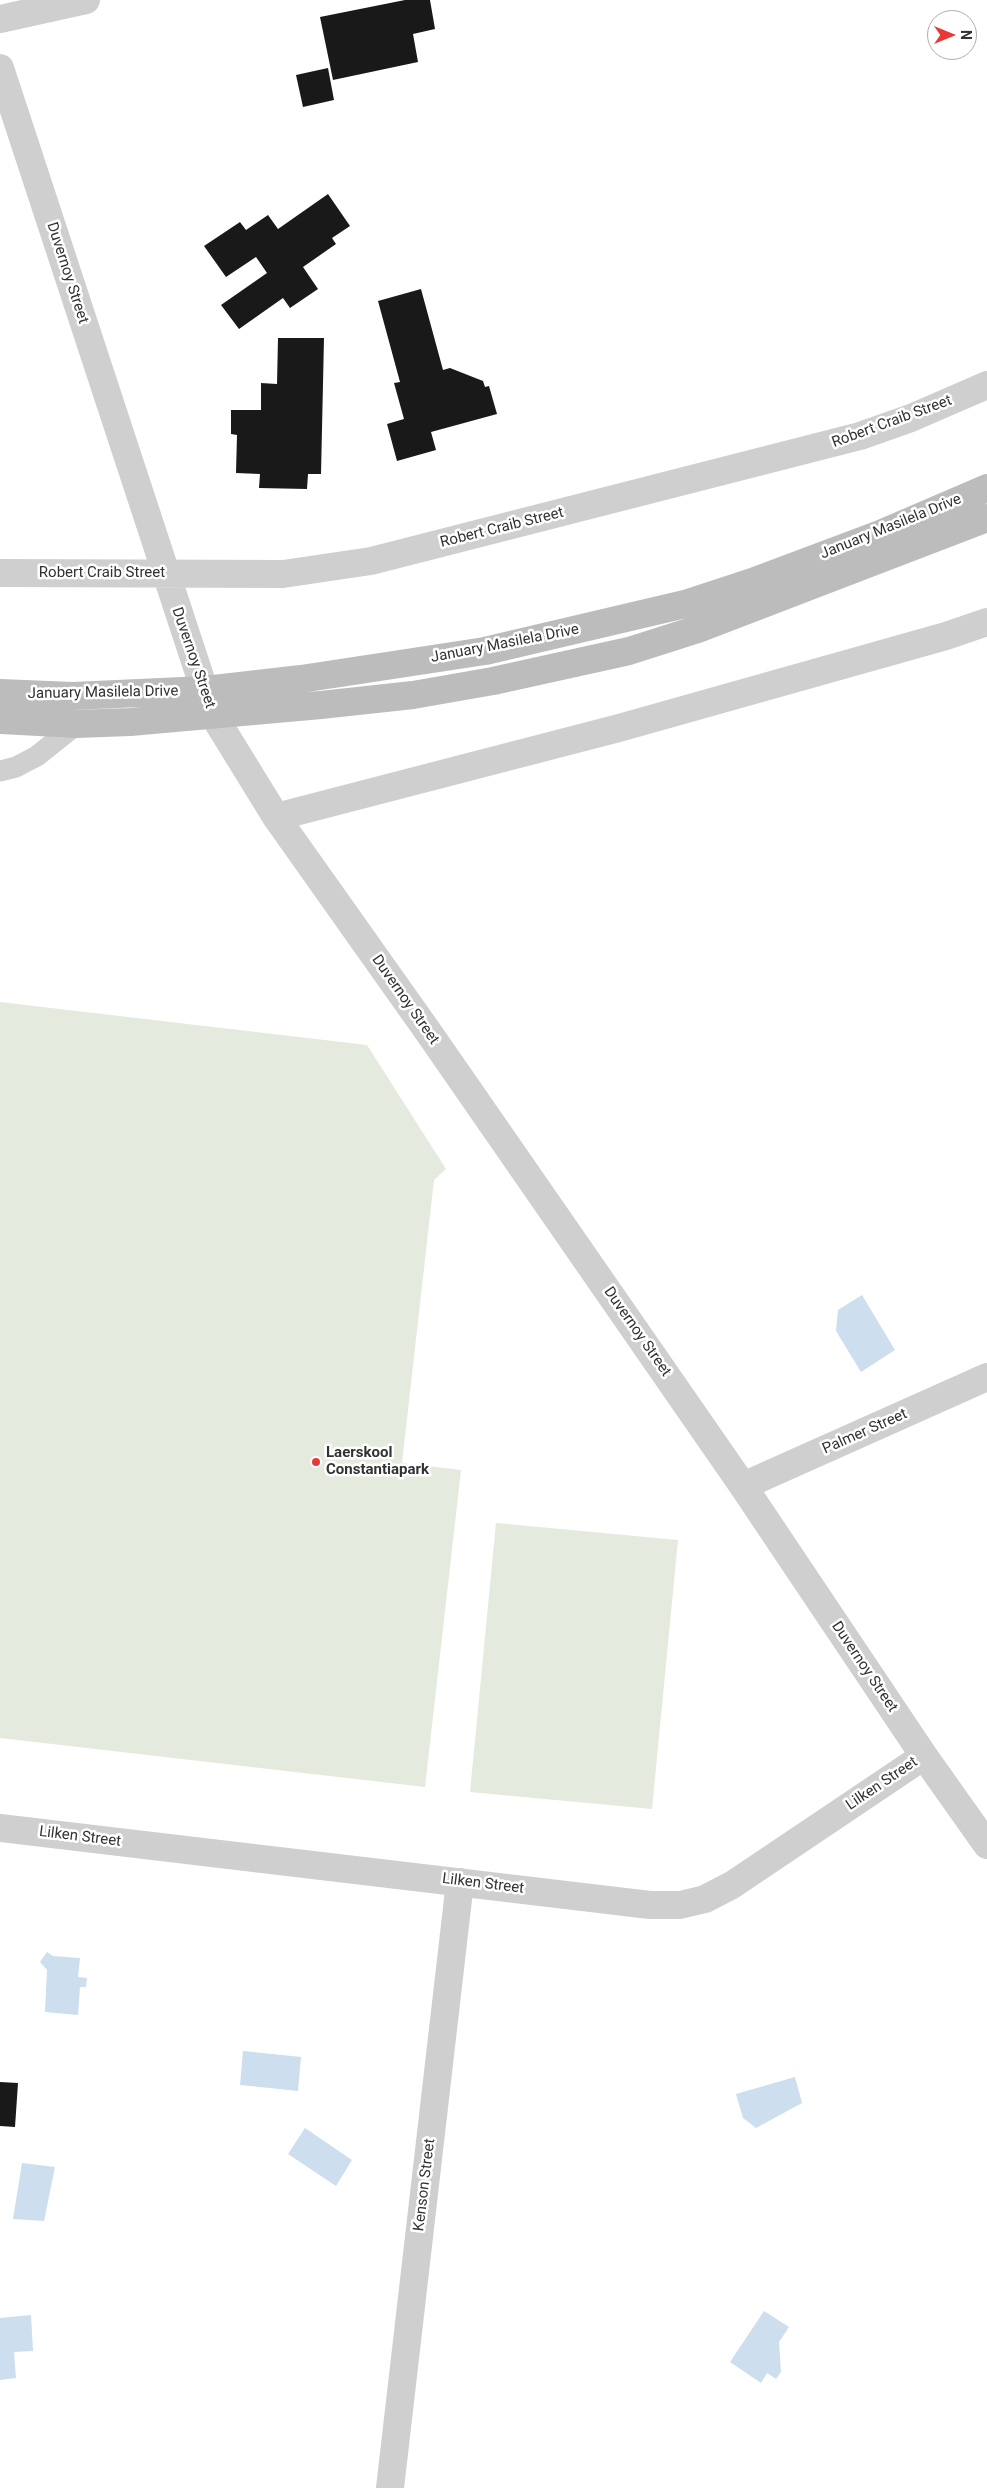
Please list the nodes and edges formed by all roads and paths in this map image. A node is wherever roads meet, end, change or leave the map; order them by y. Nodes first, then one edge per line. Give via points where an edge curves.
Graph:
1 (86, 0) edge
2 (0, 19) edge
3 (0, 68) edge
4 (987, 385) edge
5 (987, 488) edge
6 (987, 518) edge
7 (0, 573) edge
8 (164, 574) junction
9 (987, 622) edge
10 (0, 693) edge
11 (208, 702) junction
12 (0, 720) edge
13 (76, 724) junction
14 (0, 770) edge
15 (276, 817) junction
16 (987, 1377) edge
17 (744, 1486) junction
18 (924, 1756) junction
19 (0, 1828) edge
20 (987, 1845) edge
21 (460, 1882) junction
22 (390, 2488) edge

1 - 2 street
3 - 8 street, Duvernoy Street
4 - 8 street, Robert Craib Street via 911,418 851,439 371,561 283,574
5 - 11 main road, January Masilela Drive via 880,534 752,582 676,606 485,651 301,679
6 - 11 main road, January Masilela Drive via 716,622 629,651 413,695 322,705
7 - 8 street, Robert Craib Street
8 - 11 street, Duvernoy Street
9 - 15 street via 619,728
10 - 11 main road, January Masilela Drive
11 - 13 main road, January Masilela Drive via 130,722
11 - 15 street, Duvernoy Street
12 - 13 main road, January Masilela Drive
13 - 14 lane via 37,756 16,767
15 - 17 street, Duvernoy Street
16 - 17 street, Palmer Street
17 - 18 street, Duvernoy Street
18 - 20 street, Duvernoy Street
18 - 21 street, Lilken Street via 732,1885 705,1899 680,1904 650,1904
19 - 21 street, Lilken Street
21 - 22 street, Kenson Street

